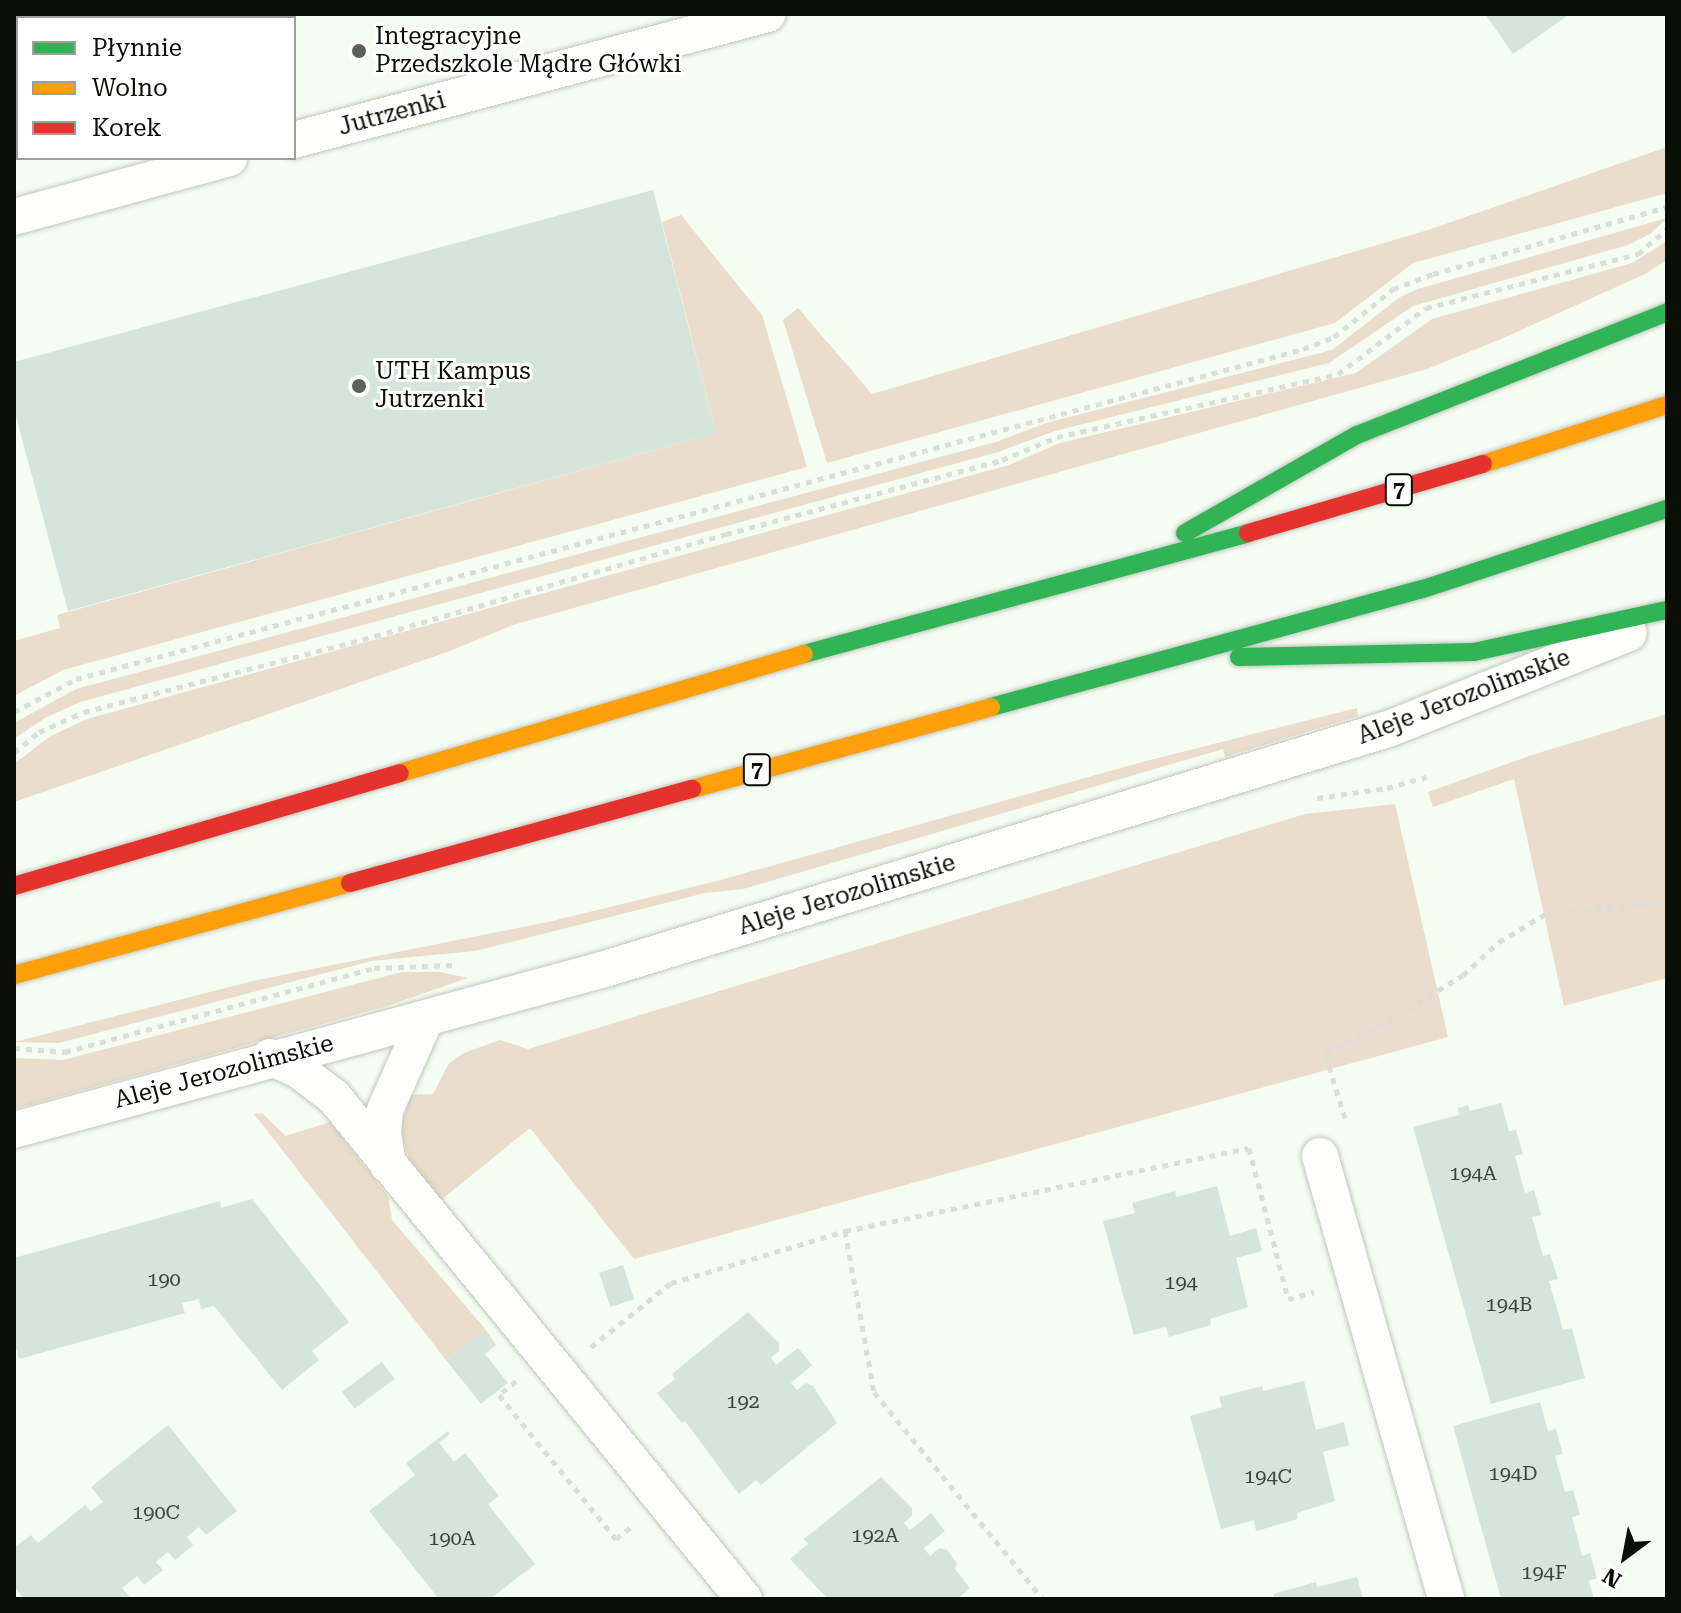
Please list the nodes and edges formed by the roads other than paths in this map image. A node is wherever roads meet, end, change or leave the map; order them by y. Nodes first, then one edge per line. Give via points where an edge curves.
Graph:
1 (768, 14) edge
2 (296, 139) edge
3 (213, 160) edge
4 (157, 167) edge
5 (14, 217) edge
6 (1667, 312) edge
7 (1667, 405) edge
8 (1667, 509) edge
9 (1127, 566) junction
10 (1667, 610) edge
11 (1667, 618) edge
12 (1172, 658) junction
13 (14, 886) edge
14 (14, 975) edge
15 (425, 1020) junction
16 (270, 1057) junction
17 (14, 1130) edge
18 (1320, 1156) dead end
19 (388, 1165) junction
20 (744, 1599) edge
21 (1446, 1599) edge

1 - 2 street, Jutrzenki
3 - 4 street
4 - 5 street
6 - 9 main road via 1357,435
7 - 9 main road, 7 via 1379,497
8 - 12 main road, 7 via 1423,589
9 - 13 main road, 7 via 787,659
10 - 12 main road via 1474,652
11 - 15 street, Aleje Jerozolimskie via 1388,729
12 - 14 main road, 7
15 - 16 street, Aleje Jerozolimskie
15 - 19 street via 385,1110
16 - 17 street, Aleje Jerozolimskie
16 - 19 street via 297,1069 334,1097
18 - 21 street
19 - 20 street

